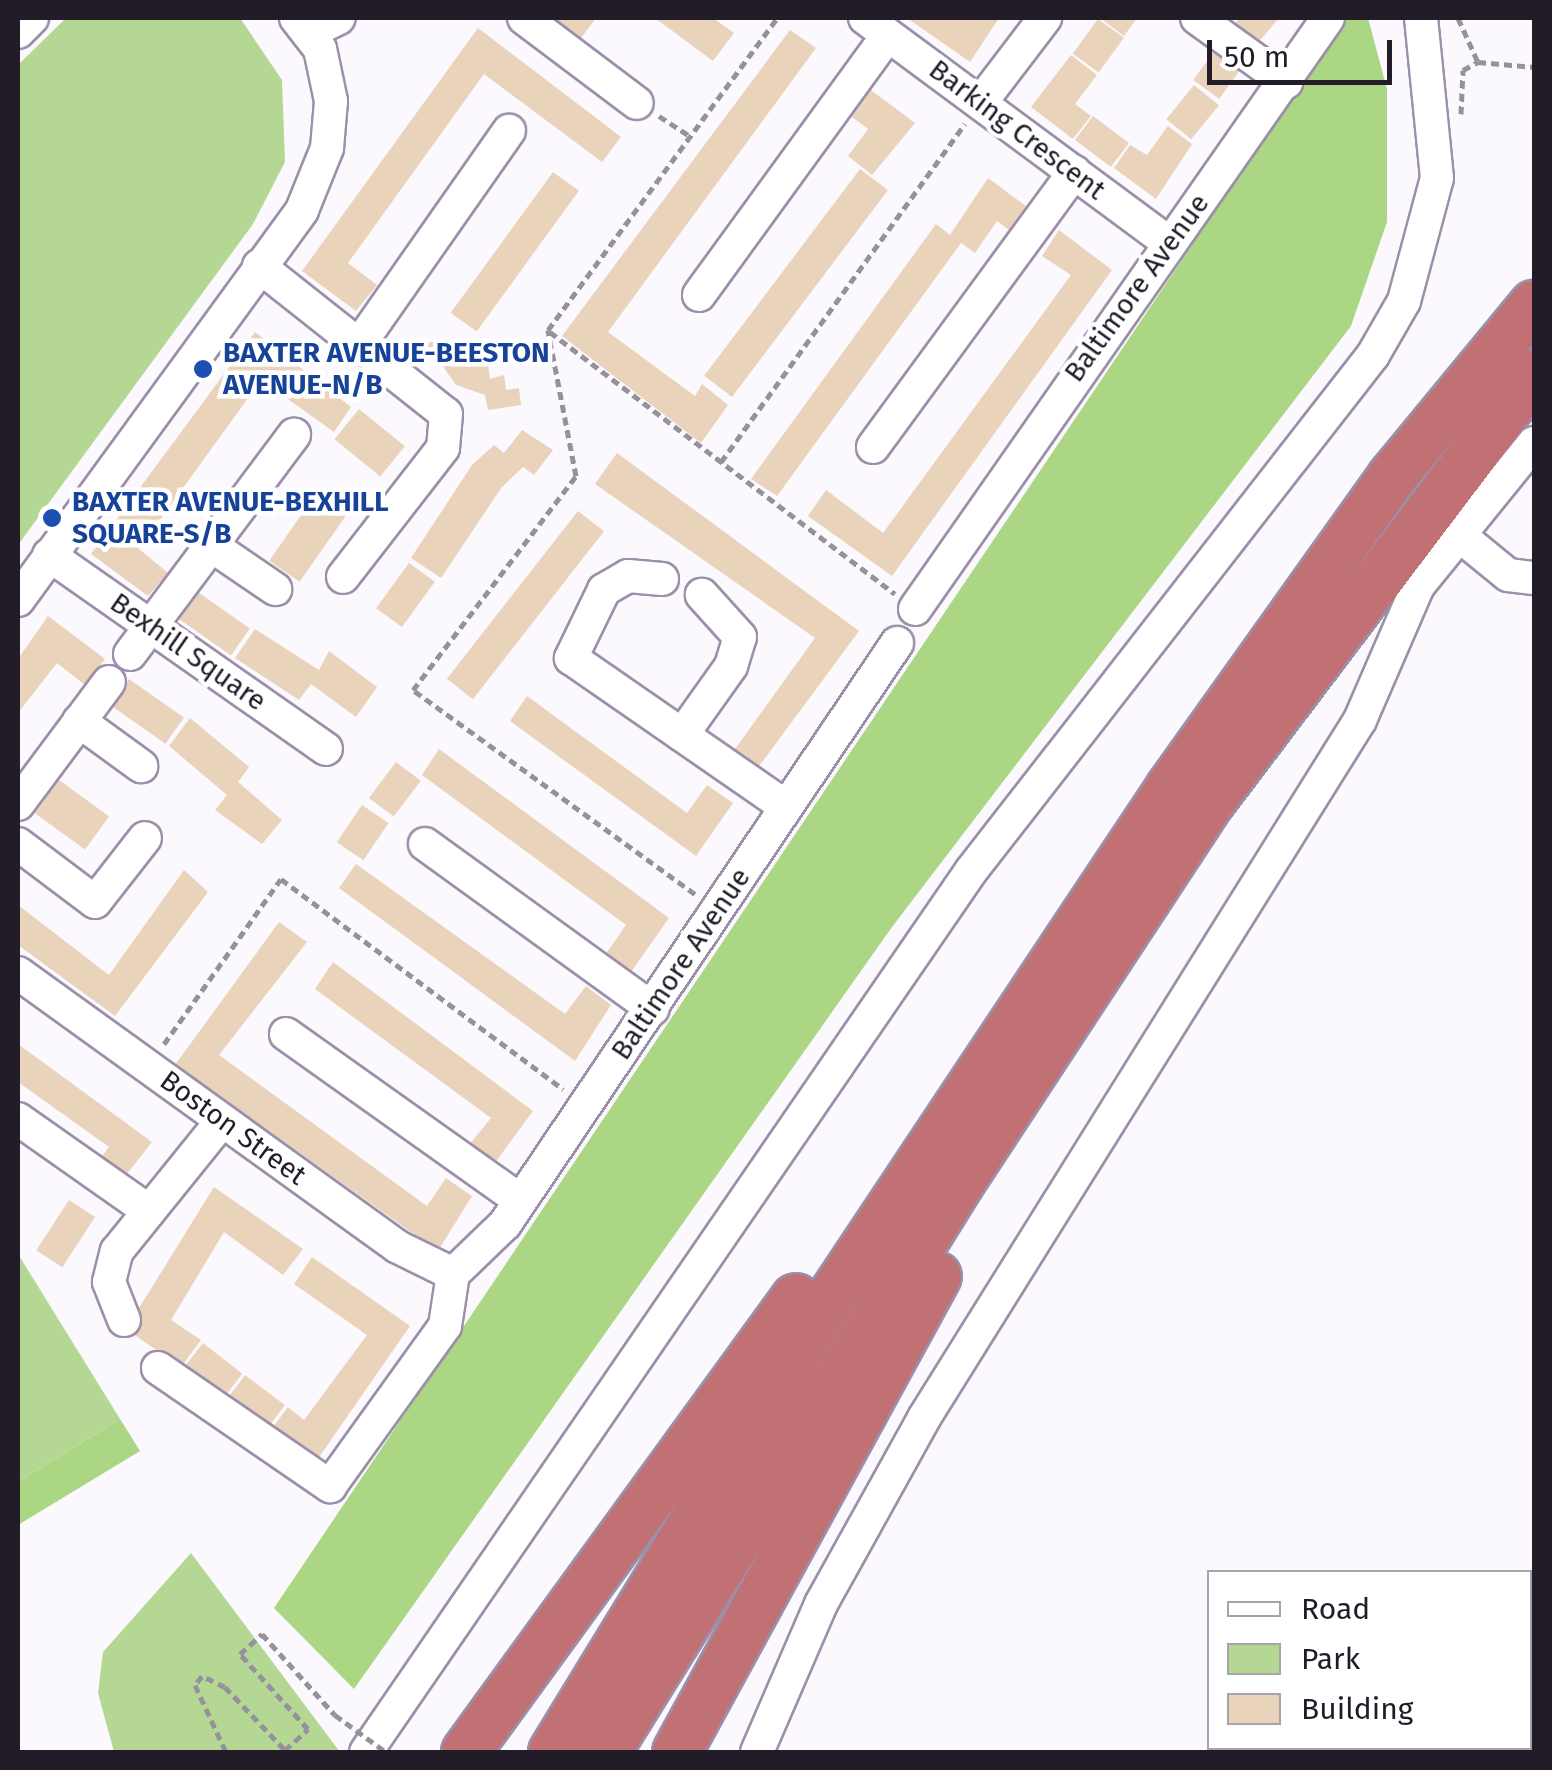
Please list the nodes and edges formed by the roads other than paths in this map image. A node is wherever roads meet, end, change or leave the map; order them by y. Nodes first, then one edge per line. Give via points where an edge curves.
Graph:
1 (32, 18) edge
2 (338, 18) edge
3 (524, 18) edge
4 (1045, 18) edge
5 (1198, 18) edge
6 (1328, 18) edge
7 (1420, 18) edge
8 (302, 25) edge
9 (877, 26) edge
10 (18, 32) edge
11 (1286, 82) junction
12 (981, 102) junction
13 (637, 103) road end
14 (509, 131) dead end
15 (1074, 172) junction
16 (1169, 243) junction
17 (259, 266) junction
18 (699, 295) dead end
19 (1534, 306) edge
20 (361, 342) junction
21 (1534, 374) edge
22 (294, 435) dead end
23 (1534, 443) edge
24 (874, 448) dead end
25 (1460, 535) junction
26 (215, 548) junction
27 (49, 555) junction
28 (344, 576) dead end
29 (1534, 578) edge
30 (662, 579) dead end
31 (274, 589) dead end
32 (702, 595) dead end
33 (18, 600) edge
34 (914, 609) road end
35 (152, 627) junction
36 (897, 643) dead end
37 (130, 654) dead end
38 (109, 682) dead end
39 (80, 721) junction
40 (682, 735) junction
41 (326, 750) dead end
42 (142, 766) dead end
43 (1212, 801) junction
44 (18, 804) edge
45 (785, 806) junction
46 (145, 838) dead end
47 (18, 844) edge
48 (426, 844) dead end
49 (1082, 920) junction
50 (18, 973) edge
51 (653, 1009) junction
52 (286, 1034) dead end
53 (18, 1119) edge
54 (222, 1121) junction
55 (520, 1200) junction
56 (149, 1211) junction
57 (453, 1274) junction
58 (124, 1320) dead end
59 (158, 1368) dead end
60 (366, 1752) edge
61 (466, 1752) edge
62 (553, 1752) edge
63 (606, 1752) edge
64 (676, 1752) edge
65 (758, 1752) edge

1 - 10 street
2 - 8 street
3 - 13 street
4 - 12 street
5 - 11 street
6 - 11 street, Baltimore Avenue
7 - 60 street via 1437,178 1404,300 1373,355 972,871
8 - 17 street via 331,102 327,148 302,210
9 - 12 street, Barking Crescent
9 - 18 street
11 - 16 street, Baltimore Avenue
12 - 15 street, Barking Crescent
14 - 20 street
15 - 16 street, Barking Crescent
15 - 24 street
16 - 34 street, Baltimore Avenue
17 - 20 street
17 - 27 street
19 - 49 highway via 1392,478
20 - 28 street via 446,414 444,448
21 - 43 highway
22 - 26 street
23 - 25 street
25 - 29 street via 1508,575
25 - 65 street via 1402,614 1380,683 1340,753 924,1418 821,1604
26 - 31 street
26 - 35 street
27 - 33 street
27 - 35 street, Bexhill Square
30 - 40 street via 628,576 604,590 570,658
32 - 40 street via 740,637
35 - 37 street
35 - 41 street, Bexhill Square
36 - 45 street, Baltimore Avenue
38 - 39 street
39 - 42 street
39 - 44 street
40 - 45 street
43 - 63 highway via 960,1184
43 - 64 highway via 979,1200
45 - 51 street, Baltimore Avenue
46 - 47 street via 95,902
48 - 51 street
49 - 61 highway via 957,1071
49 - 62 highway via 828,1304
50 - 54 street, Boston Street
51 - 55 street, Baltimore Avenue
52 - 55 street
53 - 56 street
54 - 56 street
54 - 57 street, Boston Street via 398,1248
55 - 57 street, Baltimore Avenue
56 - 58 street via 117,1250 109,1282
57 - 59 street via 445,1326 330,1486

